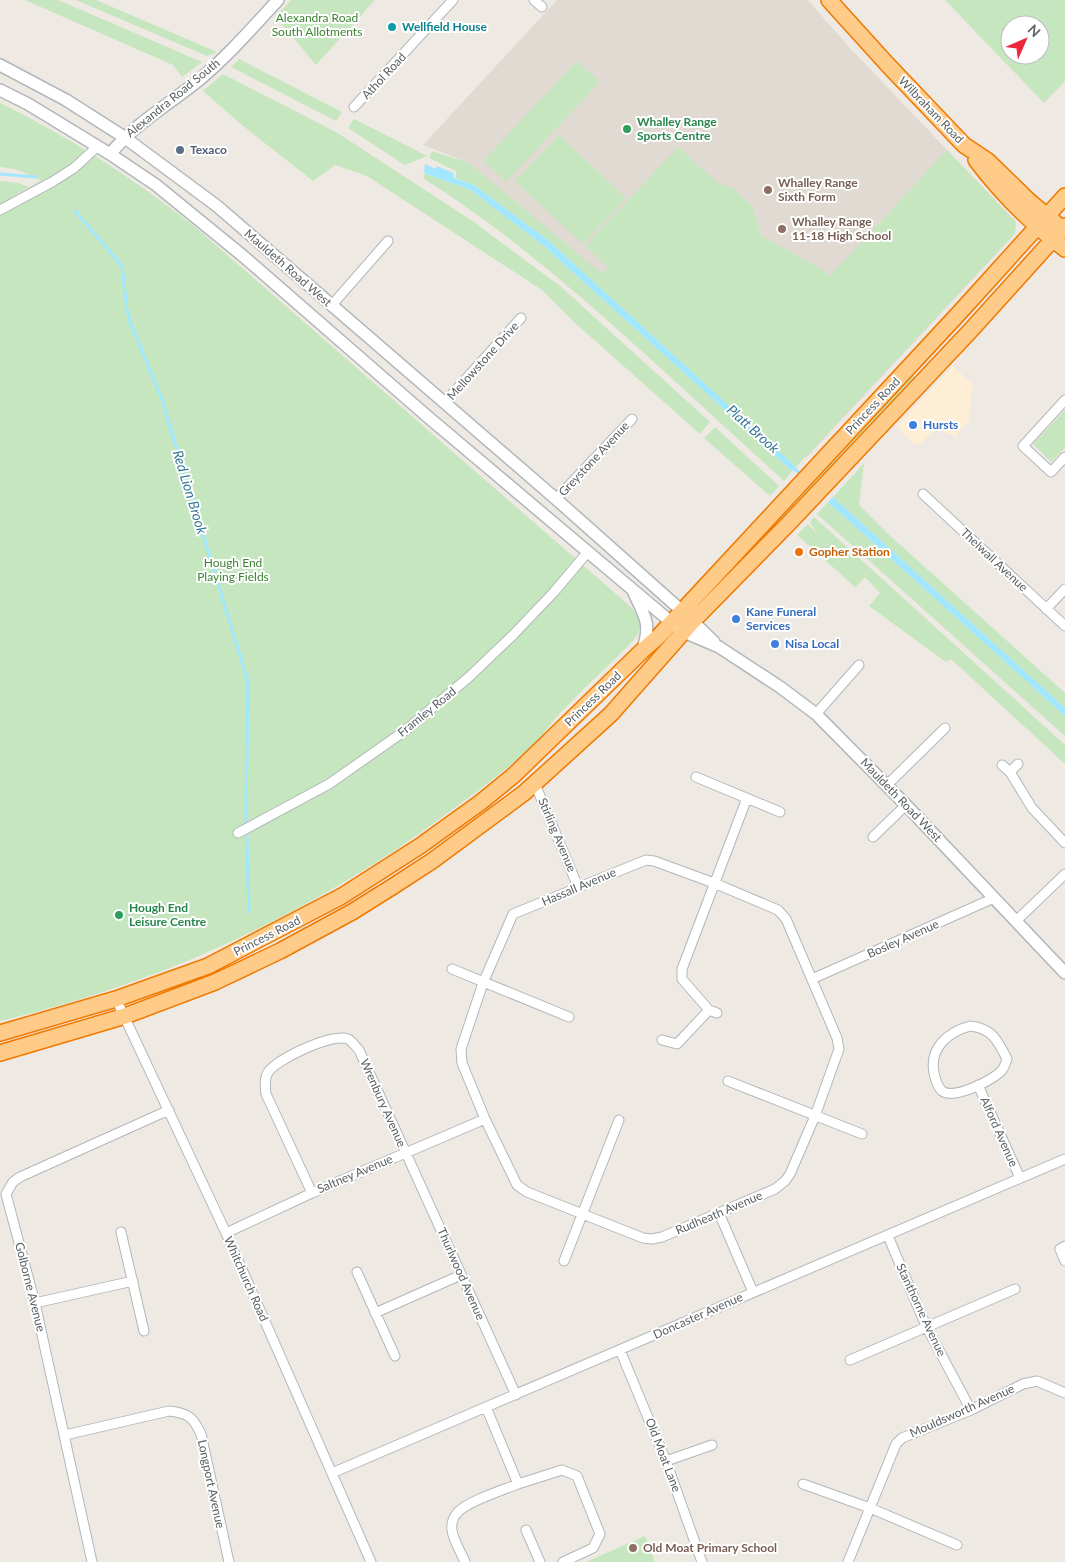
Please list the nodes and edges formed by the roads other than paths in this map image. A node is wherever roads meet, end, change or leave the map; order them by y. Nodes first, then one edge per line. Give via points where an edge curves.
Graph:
1 (453, 0) edge
2 (534, 0) edge
3 (829, 0) edge
4 (274, 1) edge
5 (542, 7) dead end
6 (0, 65) edge
7 (0, 90) edge
8 (354, 107) dead end
9 (124, 137) junction
10 (98, 146) junction
11 (110, 154) junction
12 (1065, 196) edge
13 (0, 210) edge
14 (1042, 221) junction
15 (1062, 235) edge
16 (388, 240) dead end
17 (331, 306) junction
18 (522, 318) dead end
19 (1065, 400) edge
20 (444, 403) junction
21 (632, 419) dead end
22 (1065, 457) edge
23 (923, 494) dead end
24 (556, 499) junction
25 (543, 514) junction
26 (586, 554) dead end
27 (632, 589) junction
28 (1065, 589) edge
29 (1046, 609) junction
30 (686, 621) junction
31 (671, 622) junction
32 (1065, 626) edge
33 (642, 650) junction
34 (859, 665) dead end
35 (816, 714) junction
36 (945, 728) dead end
37 (1018, 764) dead end
38 (1002, 765) dead end
39 (1010, 772) junction
40 (696, 777) dead end
41 (535, 784) junction
42 (887, 785) junction
43 (747, 798) junction
44 (906, 804) junction
45 (780, 812) dead end
46 (238, 833) dead end
47 (873, 837) dead end
48 (1065, 843) edge
49 (1065, 874) edge
50 (714, 883) junction
51 (578, 887) junction
52 (994, 898) junction
53 (1016, 921) junction
54 (452, 969) dead end
55 (1065, 973) edge
56 (812, 979) junction
57 (483, 983) junction
58 (116, 999) junction
59 (125, 1016) junction
60 (570, 1018) dead end
61 (0, 1033) edge
62 (662, 1040) dead end
63 (0, 1053) edge
64 (728, 1081) dead end
65 (978, 1086) junction
66 (169, 1110) junction
67 (815, 1116) junction
68 (485, 1119) junction
69 (619, 1120) dead end
70 (862, 1134) dead end
71 (406, 1153) junction
72 (1065, 1159) edge
73 (1020, 1178) junction
74 (312, 1193) junction
75 (718, 1213) junction
76 (583, 1215) junction
77 (121, 1232) dead end
78 (226, 1233) junction
79 (888, 1236) junction
80 (1060, 1245) edge
81 (564, 1261) dead end
82 (1065, 1261) edge
83 (357, 1272) dead end
84 (461, 1275) junction
85 (133, 1281) junction
86 (1015, 1289) dead end
87 (753, 1292) junction
88 (35, 1303) junction
89 (376, 1313) junction
90 (926, 1326) junction
91 (144, 1331) dead end
92 (620, 1350) junction
93 (395, 1356) dead end
94 (850, 1360) dead end
95 (1065, 1393) edge
96 (516, 1395) junction
97 (486, 1407) junction
98 (971, 1410) junction
99 (65, 1435) junction
100 (712, 1445) dead end
101 (666, 1461) junction
102 (332, 1473) junction
103 (518, 1484) junction
104 (803, 1484) dead end
105 (870, 1508) junction
106 (526, 1530) dead end
107 (957, 1545) dead end
108 (92, 1562) edge
109 (229, 1562) edge
110 (371, 1562) edge
111 (466, 1562) edge
112 (540, 1562) edge
113 (563, 1562) edge
114 (702, 1562) edge
115 (848, 1562) edge

1 - 8 street, Athol Road
2 - 5 street
3 - 14 highway, Wilbraham Road via 964,145 988,161
4 - 9 street, Alexandra Road South via 232,50
6 - 9 street, Mauldeth Road West via 66,100
7 - 10 street, Mauldeth Road West
9 - 11 street, Alexandra Road South
9 - 17 street, Mauldeth Road West via 217,206
10 - 11 street, Mauldeth Road West
10 - 13 street via 74,168
11 - 25 street, Mauldeth Road West via 156,185 243,256
12 - 14 highway, Princess Road
14 - 15 highway, Wilbraham Road
14 - 30 highway, Princess Road via 776,509
15 - 30 highway, Princess Road via 790,521
16 - 17 street
17 - 20 street, Mauldeth Road West
18 - 20 street, Mellowstone Drive
19 - 22 street via 1022,446 1051,472
20 - 24 street, Mauldeth Road West
21 - 24 street, Greystone Avenue
23 - 29 street, Thelwall Avenue
24 - 25 street
24 - 30 street, Mauldeth Road West
25 - 27 street, Mauldeth Road West
26 - 46 street, Framley Road via 513,635 434,707 329,784
27 - 31 street, Mauldeth Road West
27 - 33 street, Mauldeth Road West via 647,622
28 - 29 street
29 - 32 street, Thelwall Avenue
30 - 31 highway, Princess Road
30 - 35 street, Mauldeth Road West
30 - 41 highway, Princess Road via 611,714
31 - 33 highway, Princess Road
33 - 58 highway, Princess Road via 514,775 412,851 342,896 208,966
34 - 35 street
35 - 42 street, Mauldeth Road West
36 - 42 street
37 - 39 street
38 - 39 street
39 - 48 street via 1032,808
40 - 43 street
41 - 51 street, Stirling Avenue
41 - 59 highway, Princess Road via 432,861 352,912 248,967
42 - 44 street, Mauldeth Road West
43 - 45 street
43 - 50 street
44 - 47 street
44 - 52 street, Mauldeth Road West
49 - 53 street
50 - 51 street, Hassall Avenue via 646,860
50 - 56 street, Hassall Avenue via 778,910 786,919
50 - 62 street via 682,970 682,979 713,1012 677,1044
51 - 57 street, Hassall Avenue via 513,914
52 - 53 street, Mauldeth Road West
52 - 56 street, Bosley Avenue
53 - 55 street, Mauldeth Road West
54 - 57 street
56 - 67 street, Rudheath Avenue via 839,1049
57 - 60 street
57 - 68 street, Hassall Avenue via 461,1049 462,1063
58 - 59 street, Whitchurch Road
58 - 61 highway, Princess Road
59 - 63 highway, Princess Road
59 - 66 street, Whitchurch Road
64 - 67 street
65 - 65 street, Alford Avenue via 951,1094 942,1090 935,1079 933,1067 940,1043 954,1032 970,1026 982,1027 993,1035 1006,1059 1004,1069
65 - 73 street, Alford Avenue
66 - 78 street, Whitchurch Road
66 - 88 street, Golborne Avenue via 20,1178 8,1188 6,1194
67 - 70 street
67 - 75 street, Rudheath Avenue via 785,1181 775,1189
68 - 71 street, Saltney Avenue
68 - 76 street, Rudheath Avenue via 517,1185
69 - 76 street
71 - 74 street, Saltney Avenue
71 - 74 street, Wrenbury Avenue via 360,1050 348,1039 330,1039 298,1052 282,1059 270,1070 266,1076 266,1094
71 - 84 street, Thurlwood Avenue
72 - 73 street, Doncaster Avenue
73 - 79 street, Doncaster Avenue
74 - 78 street, Saltney Avenue
75 - 76 street, Rudheath Avenue via 652,1239
75 - 87 street
76 - 81 street
77 - 85 street
78 - 102 street, Whitchurch Road
79 - 87 street, Doncaster Avenue
79 - 90 street, Stanthorne Avenue
80 - 82 street
83 - 89 street
84 - 89 street
84 - 96 street, Thurlwood Avenue
85 - 88 street
85 - 91 street
86 - 90 street
87 - 92 street, Doncaster Avenue
88 - 99 street, Golborne Avenue
89 - 93 street
90 - 94 street
90 - 98 street, Stanthorne Avenue
92 - 96 street, Doncaster Avenue
92 - 101 street, Old Moat Lane
95 - 98 street, Mouldsworth Avenue via 1037,1381 1023,1384
96 - 97 street, Doncaster Avenue
97 - 102 street, Doncaster Avenue
97 - 103 street
98 - 105 street, Mouldsworth Avenue via 902,1438 896,1444
99 - 108 street, Golborne Avenue
99 - 109 street, Longport Avenue via 169,1411 182,1412 191,1418 201,1434
100 - 101 street
101 - 114 street, Old Moat Lane
102 - 110 street, Whitchurch Road
103 - 111 street via 468,1506 455,1516 452,1531
103 - 113 street via 562,1470 577,1476 600,1534 593,1548
104 - 105 street
105 - 107 street
105 - 115 street, Mouldsworth Avenue
106 - 112 street

